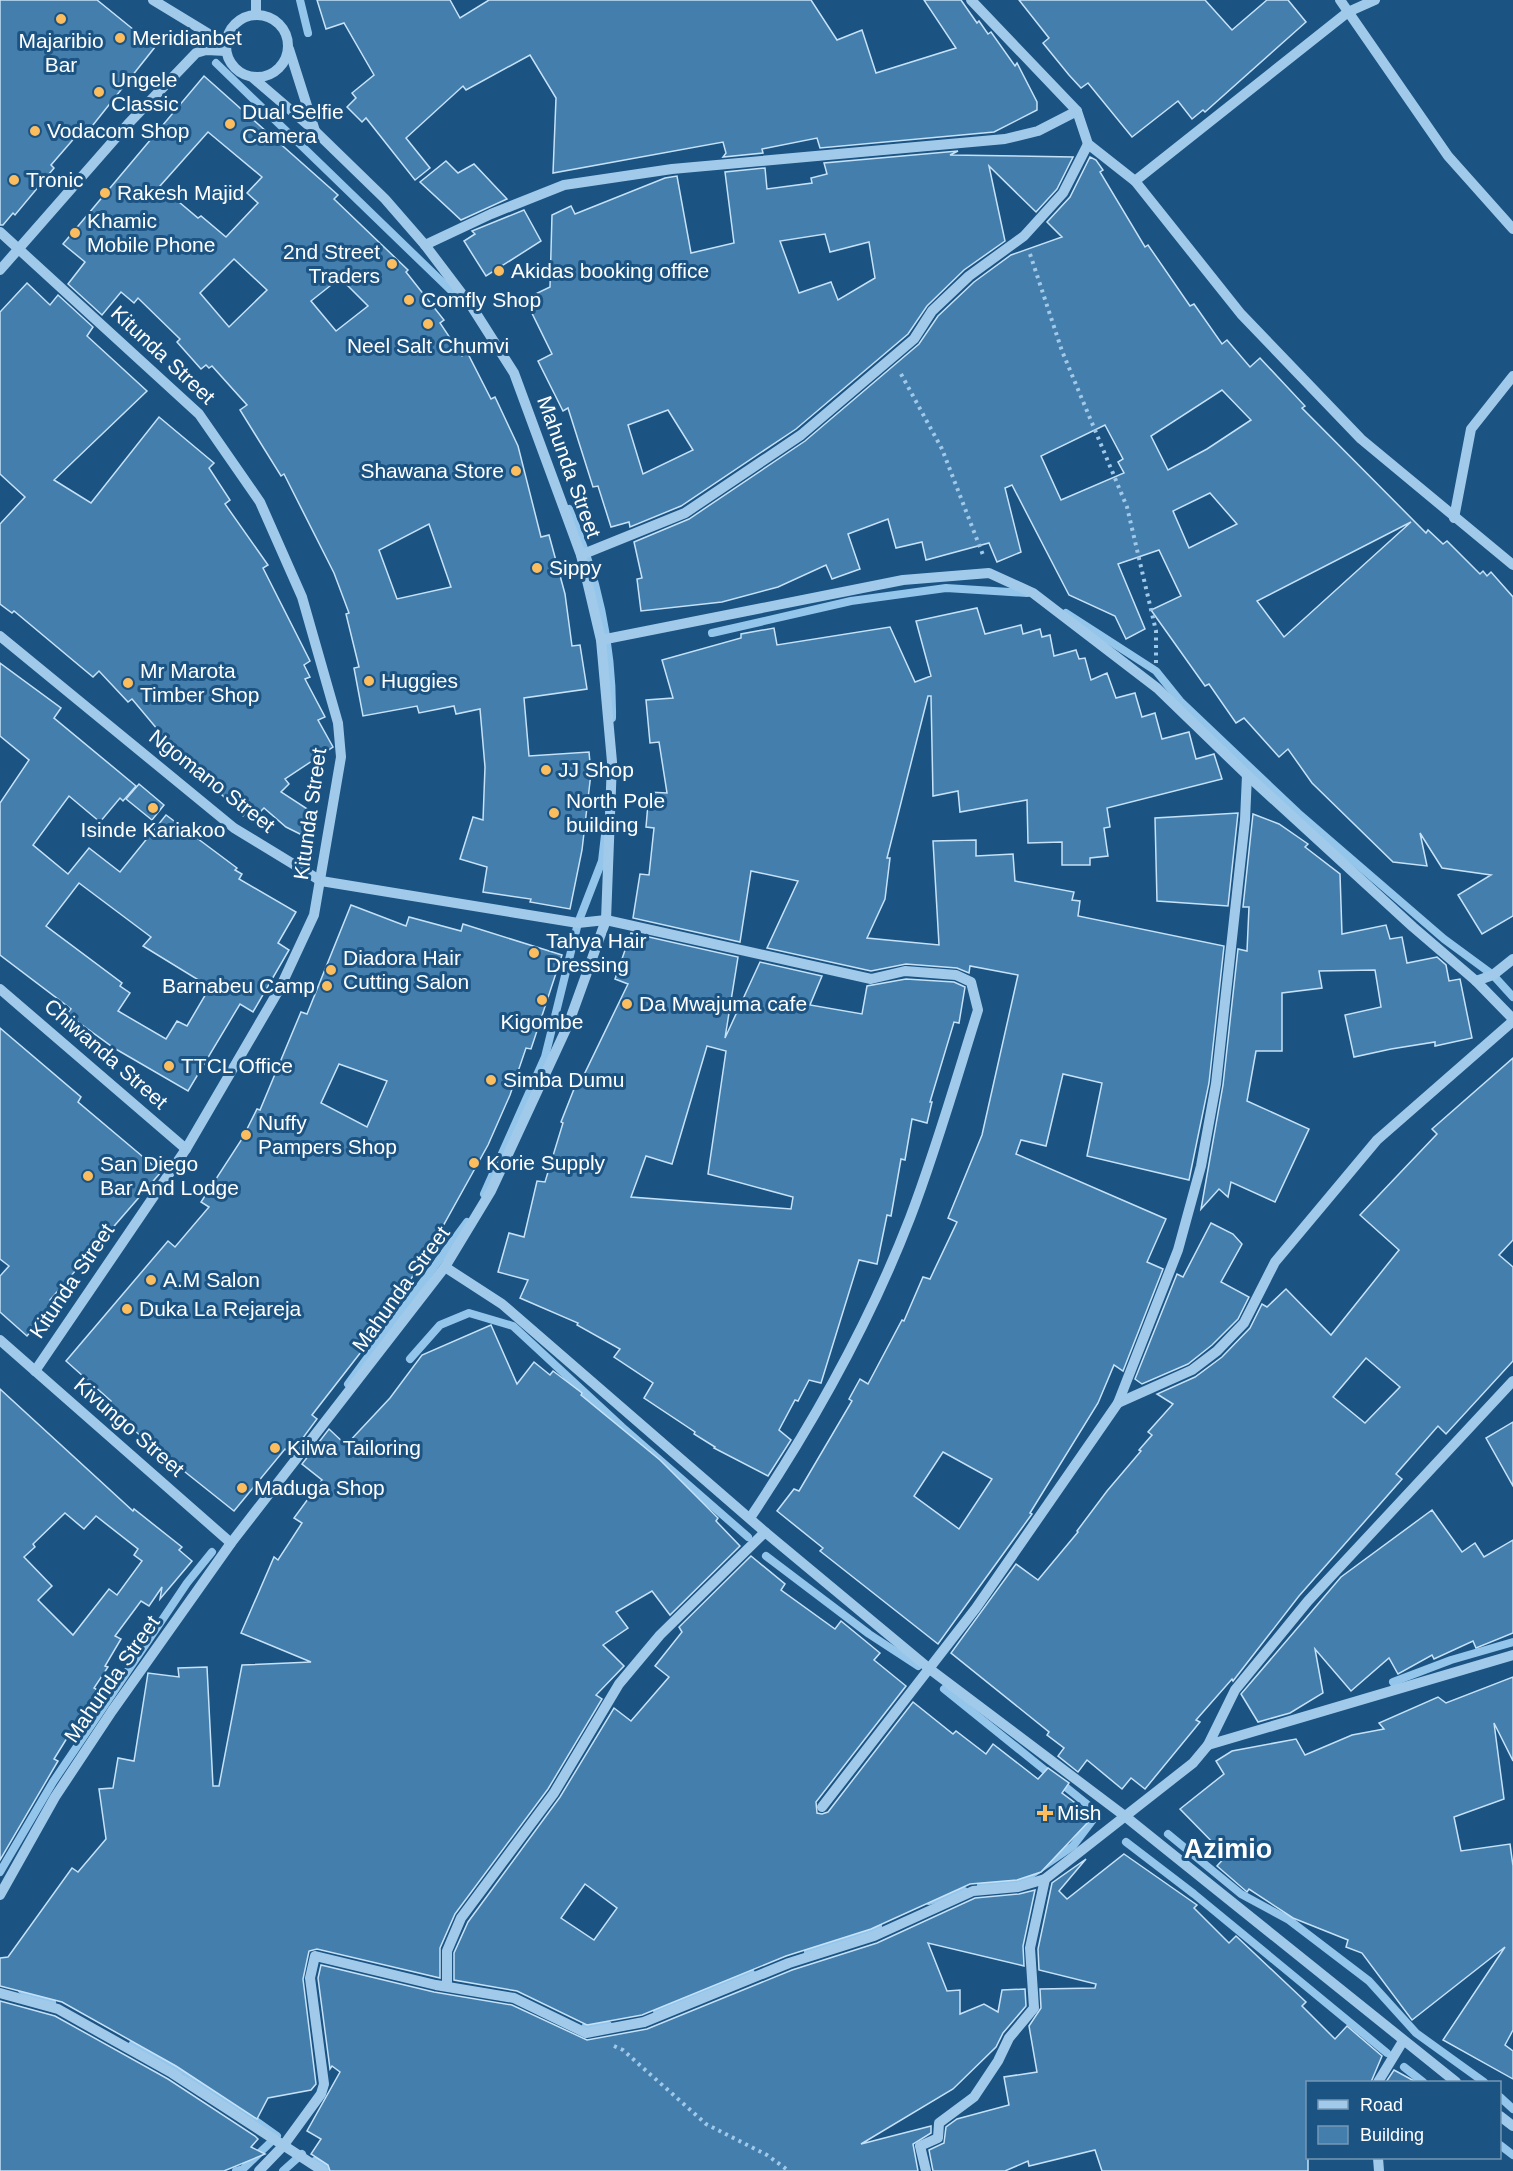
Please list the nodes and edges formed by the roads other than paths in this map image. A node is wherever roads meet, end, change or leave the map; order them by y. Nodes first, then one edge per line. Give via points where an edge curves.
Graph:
1 (153, 0) edge
2 (256, 0) edge
3 (1340, 0) edge
4 (1375, 0) edge
5 (979, 2) edge
6 (1348, 12) junction
7 (256, 15) junction
8 (226, 48) junction
9 (289, 48) junction
10 (252, 77) junction
11 (1077, 111) junction
12 (315, 131) junction
13 (1088, 144) junction
14 (1135, 180) junction
15 (1513, 229) edge
16 (0, 232) edge
17 (425, 245) junction
18 (19, 248) junction
19 (0, 270) edge
20 (1513, 376) edge
21 (1454, 518) junction
22 (581, 555) junction
23 (1513, 565) edge
24 (0, 636) edge
25 (601, 640) junction
26 (1247, 775) junction
27 (321, 881) junction
28 (606, 920) junction
29 (1513, 959) edge
30 (1476, 981) junction
31 (0, 989) edge
32 (1513, 1020) edge
33 (186, 1149) junction
34 (445, 1267) junction
35 (0, 1340) edge
36 (35, 1371) junction
37 (1513, 1381) edge
38 (1118, 1403) junction
39 (750, 1518) junction
40 (765, 1532) junction
41 (231, 1544) junction
42 (1513, 1654) edge
43 (931, 1670) junction
44 (1208, 1745) junction
45 (822, 1808) dead end
46 (1126, 1817) junction
47 (1045, 1879) junction
48 (0, 1895) edge
49 (447, 1986) junction
50 (0, 1993) edge
51 (1403, 2041) junction
52 (1379, 2081) edge
53 (1455, 2081) edge
54 (1501, 2117) edge
55 (1513, 2126) edge
56 (283, 2146) junction
57 (259, 2171) edge
58 (323, 2171) edge
59 (926, 2171) edge

1 - 8 street
2 - 7 street
3 - 6 street
4 - 6 street
5 - 11 street
6 - 14 street
6 - 15 street via 1448,156
7 - 8 street via 233,26
7 - 9 street via 279,24 287,35
8 - 10 street via 231,63
8 - 18 street via 196,54 128,124
9 - 10 street via 277,70
9 - 12 street
10 - 12 street, Mahunda Street
11 - 13 street
11 - 17 street via 1038,131 1005,139 672,169 564,185
12 - 17 street, Mahunda Street via 385,199
13 - 14 street
13 - 22 street via 1063,193 1024,236 969,276 932,311 914,339 801,435 685,513
14 - 21 street via 1241,314 1361,439
16 - 18 street, Kitunda Street
17 - 22 street, Mahunda Street via 472,307 513,373
18 - 19 street
18 - 27 street, Kitunda Street via 199,414 260,502 302,597 338,723 341,757
20 - 21 street via 1471,429
21 - 23 street
22 - 25 street, Mahunda Street
24 - 27 street, Ngomano Street via 234,828
25 - 26 street via 903,580 989,573 1033,593 1157,688
25 - 28 street, Mahunda Street via 612,762
26 - 30 street
26 - 38 street via 1216,1084 1201,1166 1178,1250
27 - 28 street, Ngomano Street via 579,923
27 - 33 street, Kitunda Street via 314,915 280,988
28 - 34 street, Mahunda Street via 568,1025 544,1077 490,1191
28 - 39 street, Ngomano Street via 871,979 896,972 956,975 971,982 975,993 978,1010 909,1219 846,1358 797,1447
29 - 30 street via 1493,975
30 - 32 street
31 - 33 street, Chiwanda Street
32 - 38 street via 1377,1140 1275,1262 1244,1323 1217,1351 1192,1370
33 - 36 street, Kitunda Street
34 - 39 street via 502,1304
34 - 41 street, Mahunda Street
35 - 36 street, Kivungo Street
36 - 41 street, Kivungo Street
37 - 44 street via 1308,1601 1235,1690
38 - 43 street
39 - 40 street
40 - 43 street
40 - 49 street via 660,1635 619,1684 554,1793 461,1918 447,1951
41 - 48 street, Mahunda Street via 55,1797
42 - 44 street
43 - 45 street
43 - 46 street
44 - 46 street via 1193,1763
46 - 47 street
46 - 51 street
47 - 49 street via 1018,1887 973,1891 874,1936 789,1963 644,2022 586,2033 514,1998
47 - 59 street via 1030,1948 1034,2008 1009,2038 974,2097 939,2123 938,2138 920,2146
49 - 56 street via 315,1956 310,1978 324,2084 321,2094
50 - 56 street via 58,2009 172,2073
51 - 52 street
51 - 53 street
54 - 55 street
56 - 57 street
56 - 58 street

